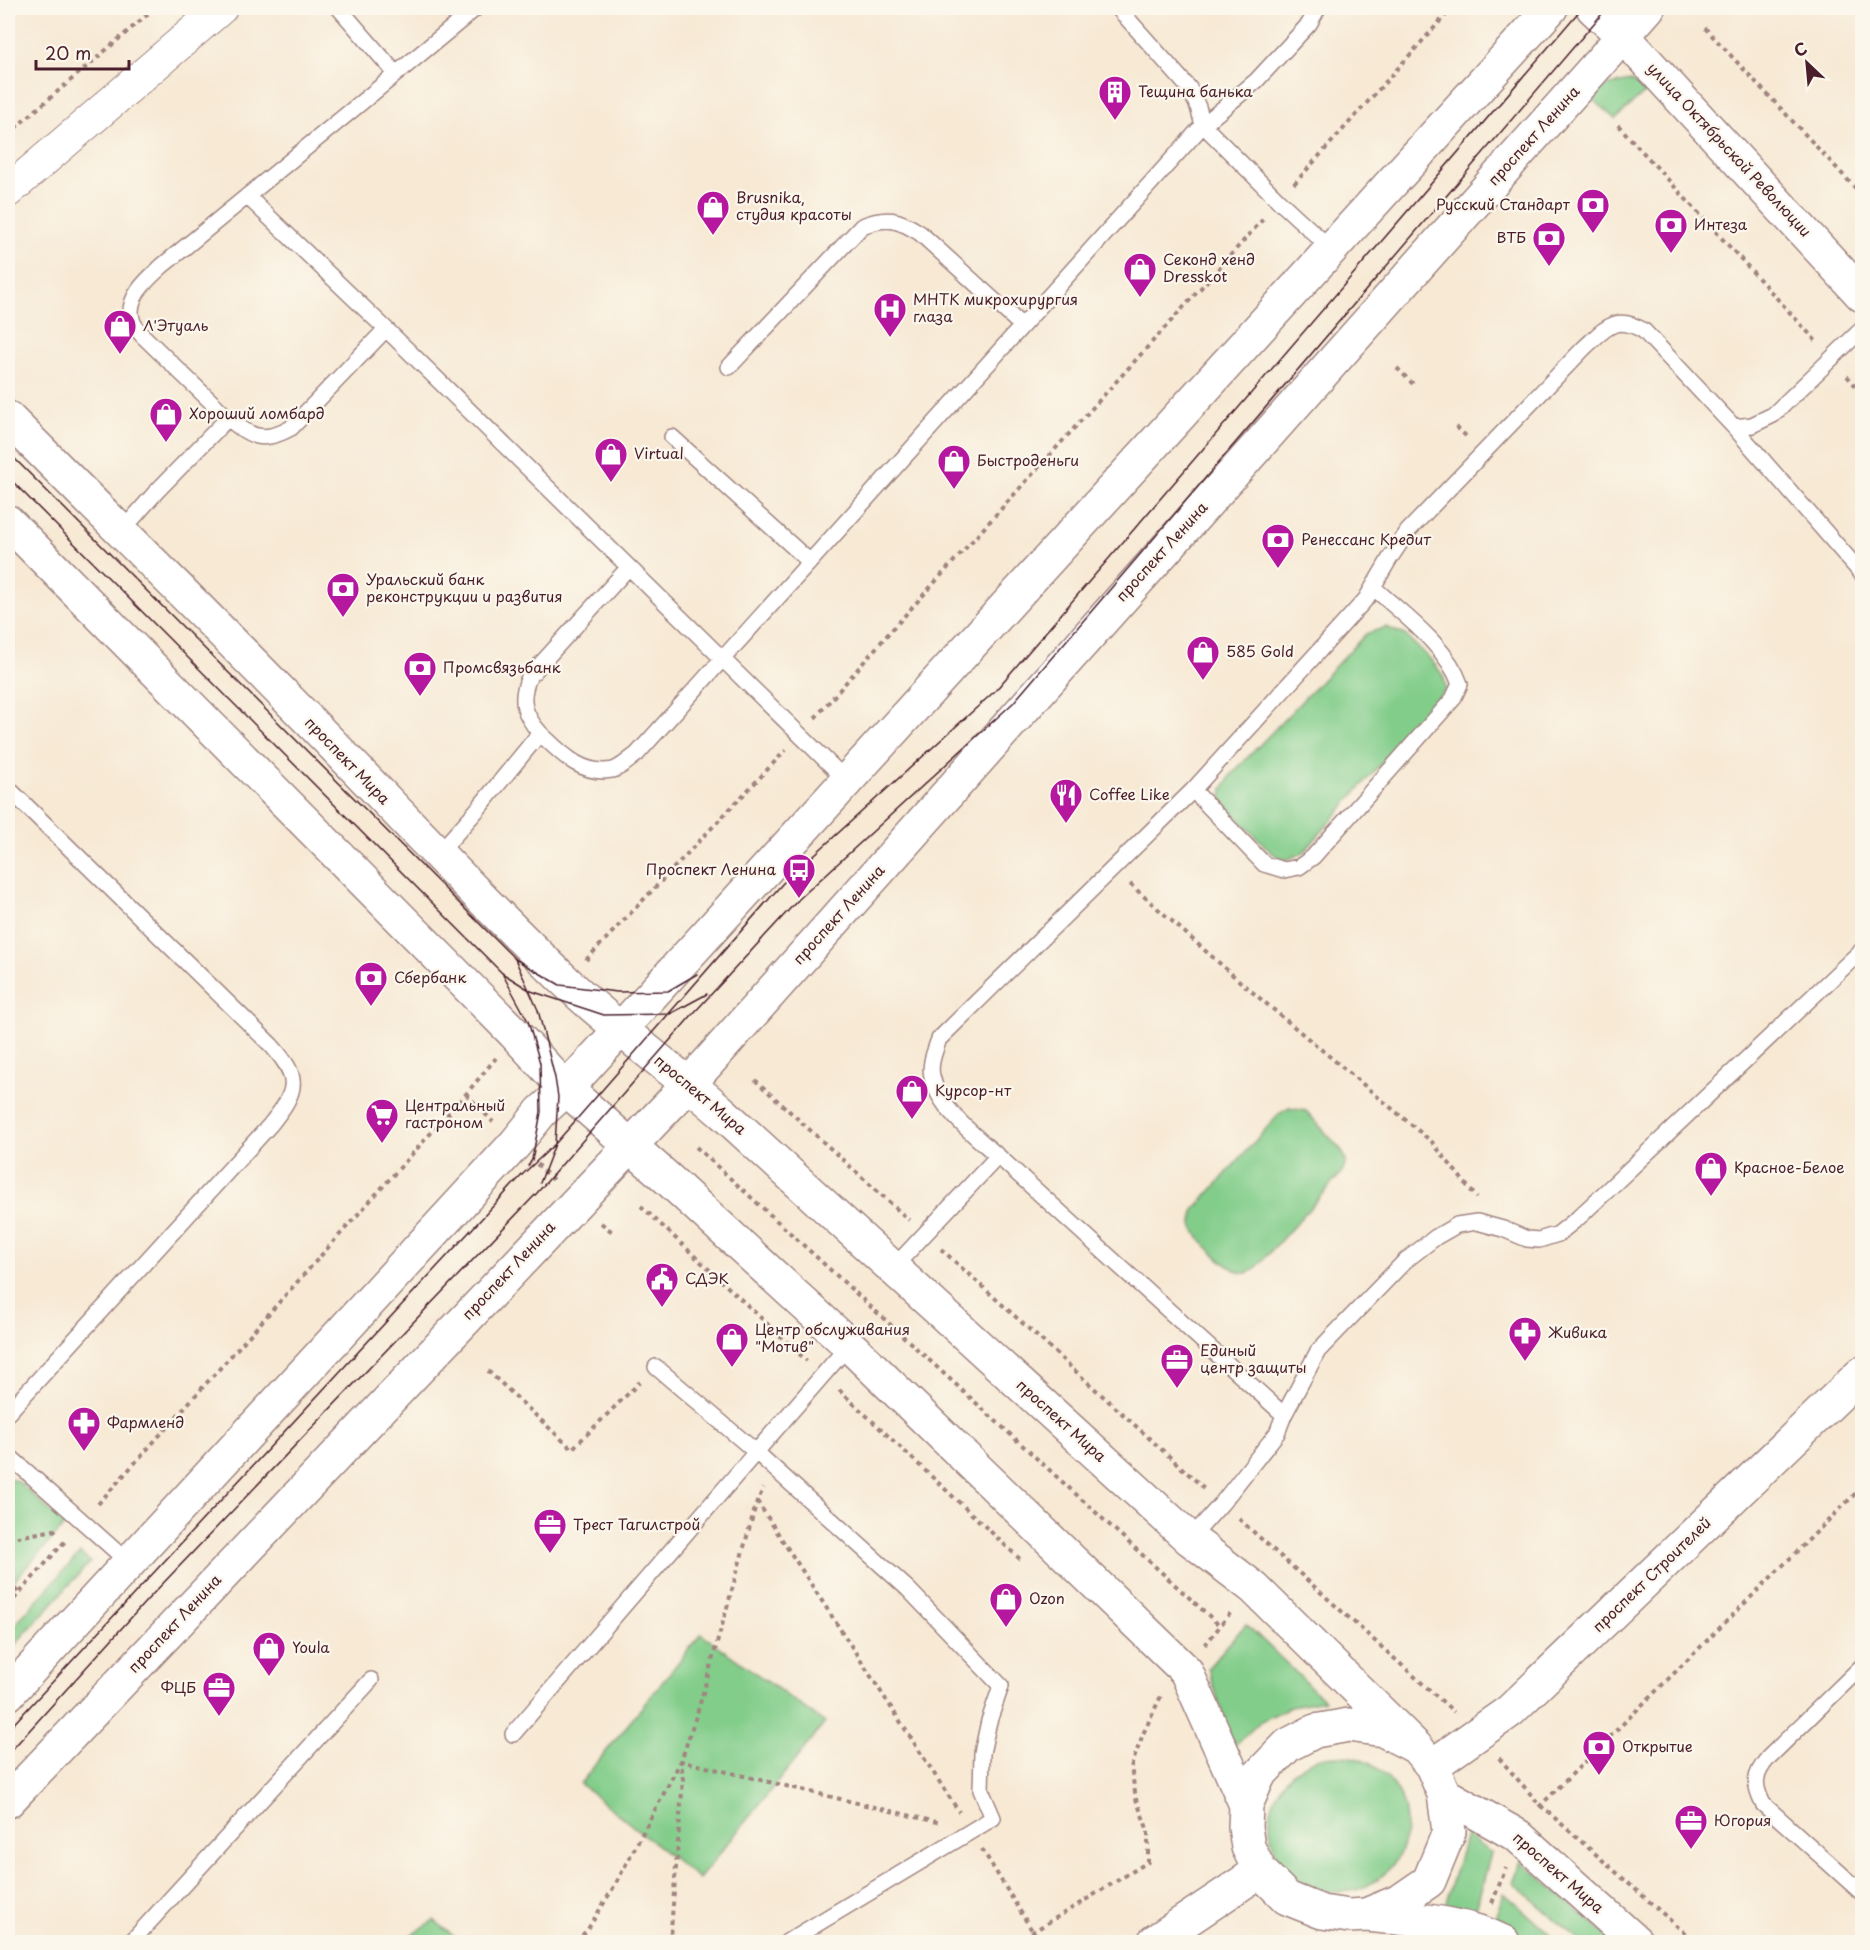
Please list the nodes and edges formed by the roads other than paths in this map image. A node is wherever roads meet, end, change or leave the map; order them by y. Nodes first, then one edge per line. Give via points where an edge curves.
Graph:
1 (221, 8) edge
2 (339, 8) edge
3 (476, 8) edge
4 (1318, 8) edge
5 (1551, 8) edge
6 (1593, 8) edge
7 (1648, 8) edge
8 (1124, 10) edge
9 (1623, 36) junction
10 (396, 74) junction
11 (1203, 125) junction
12 (8, 191) edge
13 (247, 196) junction
14 (1331, 249) junction
15 (1863, 295) edge
16 (1022, 326) junction
17 (386, 329) junction
18 (1863, 329) edge
19 (729, 368) dead end
20 (8, 418) edge
21 (228, 418) junction
22 (1734, 428) junction
23 (672, 437) dead end
24 (8, 522) edge
25 (121, 532) junction
26 (808, 561) junction
27 (629, 567) junction
28 (1863, 574) edge
29 (1373, 587) junction
30 (722, 658) junction
31 (540, 733) junction
32 (847, 781) junction
33 (8, 788) edge
34 (1193, 790) junction
35 (437, 855) junction
36 (1863, 950) edge
37 (620, 1029) junction
38 (689, 1084) junction
39 (566, 1089) junction
40 (631, 1146) junction
41 (998, 1156) junction
42 (893, 1268) junction
43 (849, 1344) junction
44 (656, 1367) road end
45 (1863, 1373) edge
46 (8, 1413) edge
47 (1284, 1415) junction
48 (756, 1452) junction
49 (8, 1455) edge
50 (1190, 1539) junction
51 (128, 1562) junction
52 (1863, 1666) edge
53 (371, 1680) dead end
54 (8, 1694) edge
55 (513, 1734) dead end
56 (1431, 1769) junction
57 (8, 1801) edge
58 (1246, 1805) junction
59 (1260, 1871) junction
60 (1863, 1893) edge
61 (1366, 1915) junction
62 (1492, 1937) edge
63 (131, 1942) edge
64 (787, 1942) edge
65 (1154, 1942) edge
66 (1636, 1942) edge

1 - 12 street
2 - 10 lane
3 - 10 lane
4 - 11 lane via 1309,24 1256,81
5 - 14 main road
6 - 9 main road, улица Октябрьской Революции
7 - 9 main road, проспект Ленина
8 - 11 lane via 1189,88
9 - 15 main road, улица Октябрьской Революции
9 - 38 main road, проспект Ленина
10 - 13 lane
11 - 14 lane
11 - 16 lane
13 - 17 lane
13 - 21 lane via 144,283 131,310 132,321 142,335
14 - 32 main road
16 - 19 lane via 920,233 903,222 875,221 862,226
16 - 26 lane
17 - 21 lane via 291,428 276,436 257,437
17 - 27 lane
18 - 22 lane via 1773,415
20 - 25 main road, проспект Мира
21 - 25 lane
22 - 28 lane
22 - 29 lane via 1644,331 1625,322 1606,328 1408,531
23 - 26 lane
24 - 39 main road
25 - 35 main road, проспект Мира
26 - 30 lane
27 - 30 lane
27 - 31 lane via 529,677 524,690 525,706 528,719
29 - 34 lane
29 - 34 lane via 1439,649 1460,684 1453,699 1313,857 1299,867 1284,870 1264,864
30 - 31 lane via 637,754 614,770 588,769 567,759
30 - 32 lane
31 - 35 lane
32 - 37 main road
33 - 46 lane via 271,1045 287,1062 294,1080 288,1102 270,1125
34 - 41 lane via 939,1040 932,1076 940,1096 965,1128
35 - 37 main road, проспект Мира via 565,981
36 - 47 lane via 1558,1234 1527,1239 1477,1222 1457,1226 1436,1237 1405,1261 1318,1351
37 - 38 main road, проспект Мира
37 - 39 main road
38 - 40 main road, проспект Ленина
38 - 42 main road, проспект Мира
39 - 40 main road
39 - 51 main road
40 - 43 main road
40 - 57 main road, проспект Ленина
41 - 42 lane
41 - 47 lane
42 - 50 main road, проспект Мира
43 - 48 lane
43 - 58 main road via 1186,1671
44 - 48 lane
45 - 56 main road, проспект Строителей via 1510,1711
47 - 50 lane via 1265,1450
48 - 55 lane
48 - 64 lane via 908,1589 1001,1686 982,1753 981,1790 993,1818
49 - 51 lane
50 - 56 main road, проспект Мира via 1254,1588
51 - 54 main road
52 - 60 lane via 1768,1758 1756,1780 1762,1804
53 - 63 lane
56 - 58 main road via 1383,1730 1349,1725 1315,1731 1288,1745 1259,1775
56 - 61 main road via 1449,1832 1429,1881 1400,1901
56 - 66 main road, проспект Мира via 1518,1836
58 - 59 main road via 1248,1847
59 - 61 main road via 1287,1898 1322,1912
59 - 65 main road
61 - 62 main road via 1449,1924

